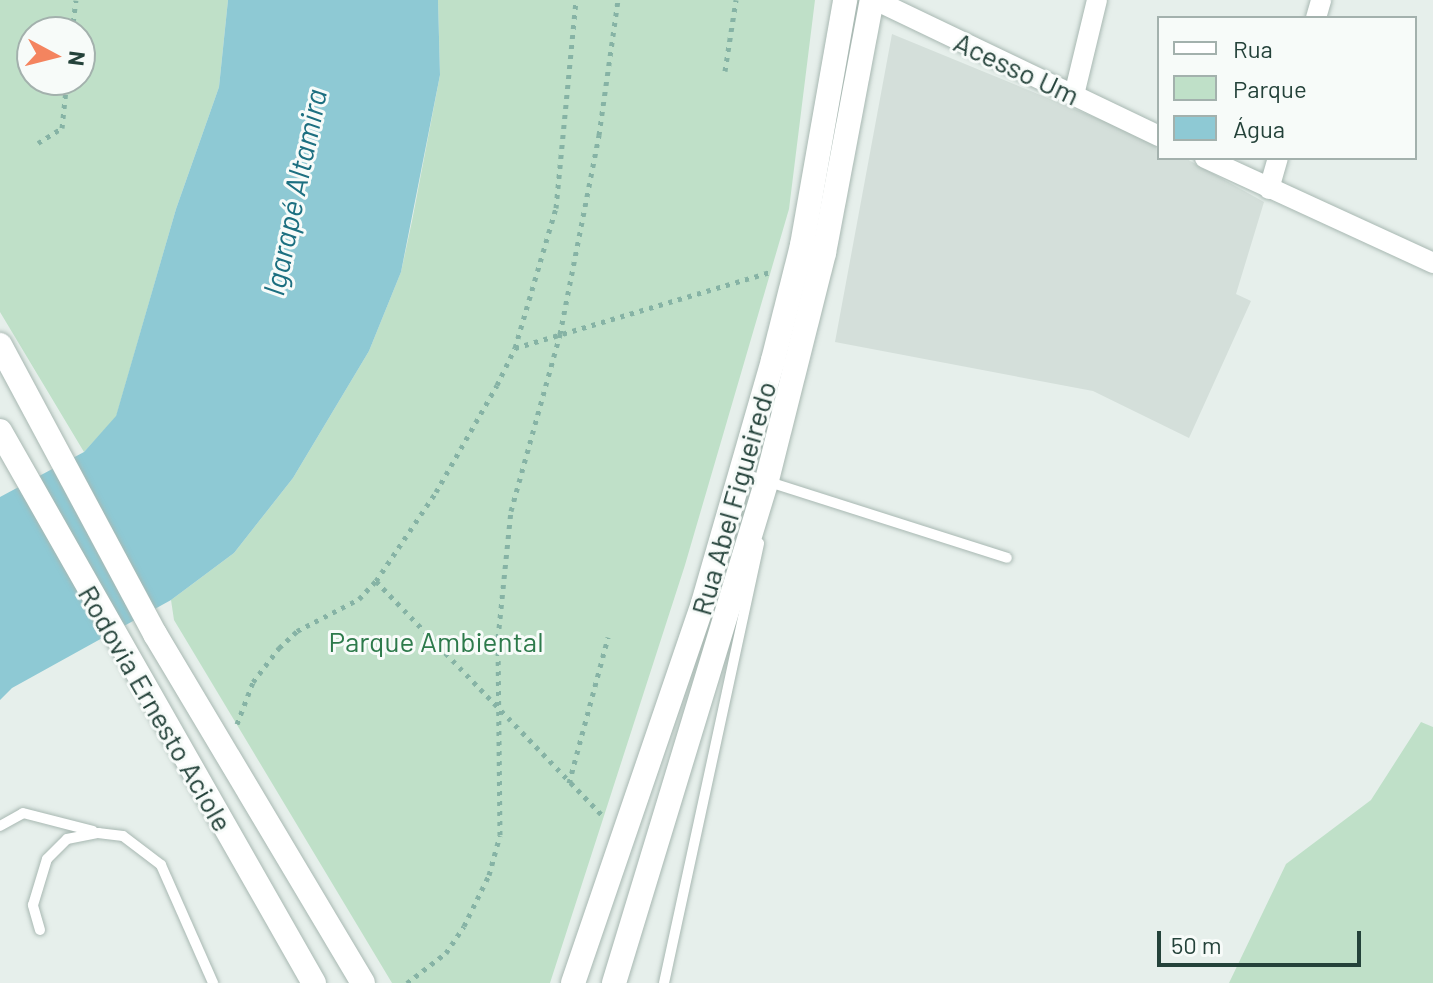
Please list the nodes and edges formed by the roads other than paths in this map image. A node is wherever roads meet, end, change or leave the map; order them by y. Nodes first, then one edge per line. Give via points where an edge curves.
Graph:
1 (845, 0) edge
2 (873, 0) edge
3 (1097, 0) edge
4 (1074, 95) junction
5 (1157, 135) edge
6 (1209, 160) edge
7 (1277, 160) edge
8 (1269, 189) junction
9 (1433, 263) edge
10 (0, 345) edge
11 (0, 431) edge
12 (741, 473) junction
13 (770, 480) junction
14 (1007, 558) dead end
15 (0, 826) edge
16 (98, 833) junction
17 (40, 930) dead end
18 (213, 983) edge
19 (314, 983) edge
20 (363, 983) edge
21 (573, 983) edge
22 (614, 983) edge
23 (664, 983) edge

1 - 12 street, Rua Abel Figueiredo via 797,264
2 - 4 street, Acesso Um
2 - 13 street, Rua Abel Figueiredo via 824,253
3 - 4 street
4 - 5 street, Acesso Um
6 - 8 street
7 - 8 street
8 - 9 street
10 - 20 street, Rodovia Ernesto Aciole via 155,634
11 - 19 street, Rodovia Ernesto Aciole
12 - 13 lane
12 - 21 street, Rua Abel Figueiredo via 703,603
13 - 14 lane
13 - 22 street, Rua Abel Figueiredo
13 - 23 lane
15 - 16 lane via 23,813
16 - 17 lane via 67,839 47,859 33,905
16 - 18 lane via 123,836 161,865

